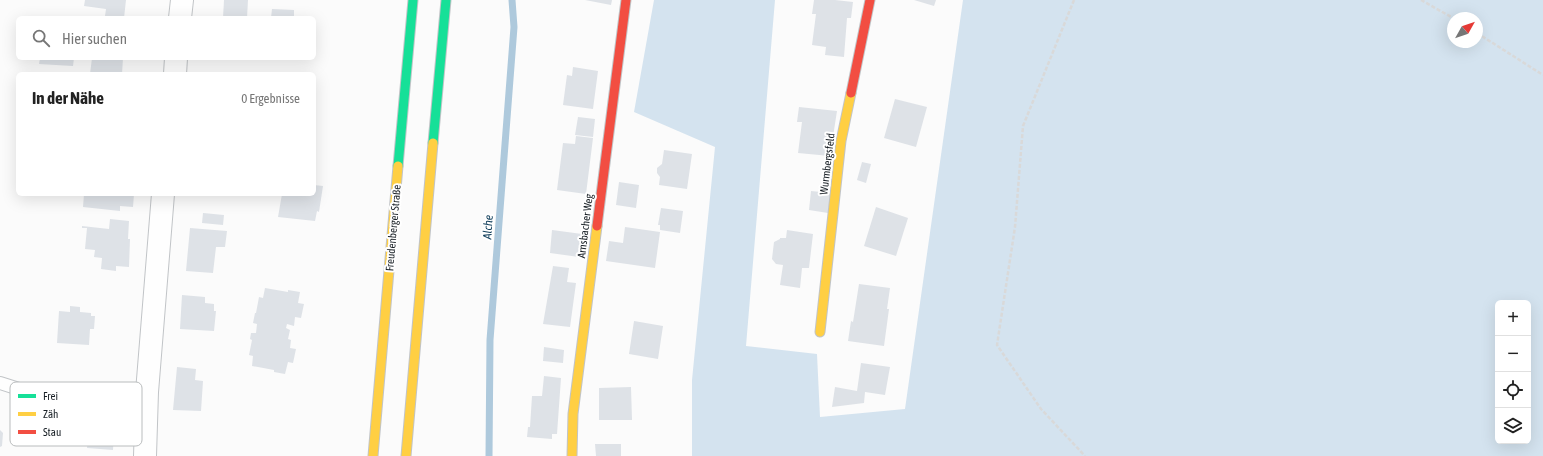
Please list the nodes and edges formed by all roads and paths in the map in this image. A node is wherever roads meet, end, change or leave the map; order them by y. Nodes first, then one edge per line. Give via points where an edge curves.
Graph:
1 (182, 0) edge
2 (413, 0) edge
3 (446, 0) edge
4 (626, 0) edge
5 (870, 0) edge
6 (1074, 0) edge
7 (1421, 0) edge
8 (1447, 15) edge
9 (180, 16) edge
10 (1483, 37) edge
11 (176, 60) edge
12 (175, 72) edge
13 (1543, 75) edge
14 (164, 196) edge
15 (820, 332) dead end
16 (0, 383) edge
17 (10, 386) edge
18 (142, 392) edge
19 (147, 392) junction
20 (145, 456) edge
21 (373, 456) edge
22 (406, 456) edge
23 (572, 456) edge
24 (1084, 456) edge

1 - 9 street
2 - 21 main road, Freudenberger Straße
3 - 22 main road
4 - 23 main road, Arnsbacher Weg via 573,414
5 - 15 main road, Wurmbergsfeld via 841,141
6 - 24 path via 1023,126 1015,227 997,345 1041,409
7 - 8 path
10 - 13 path
11 - 12 street
14 - 19 street
16 - 17 lane
18 - 19 lane
19 - 20 street

